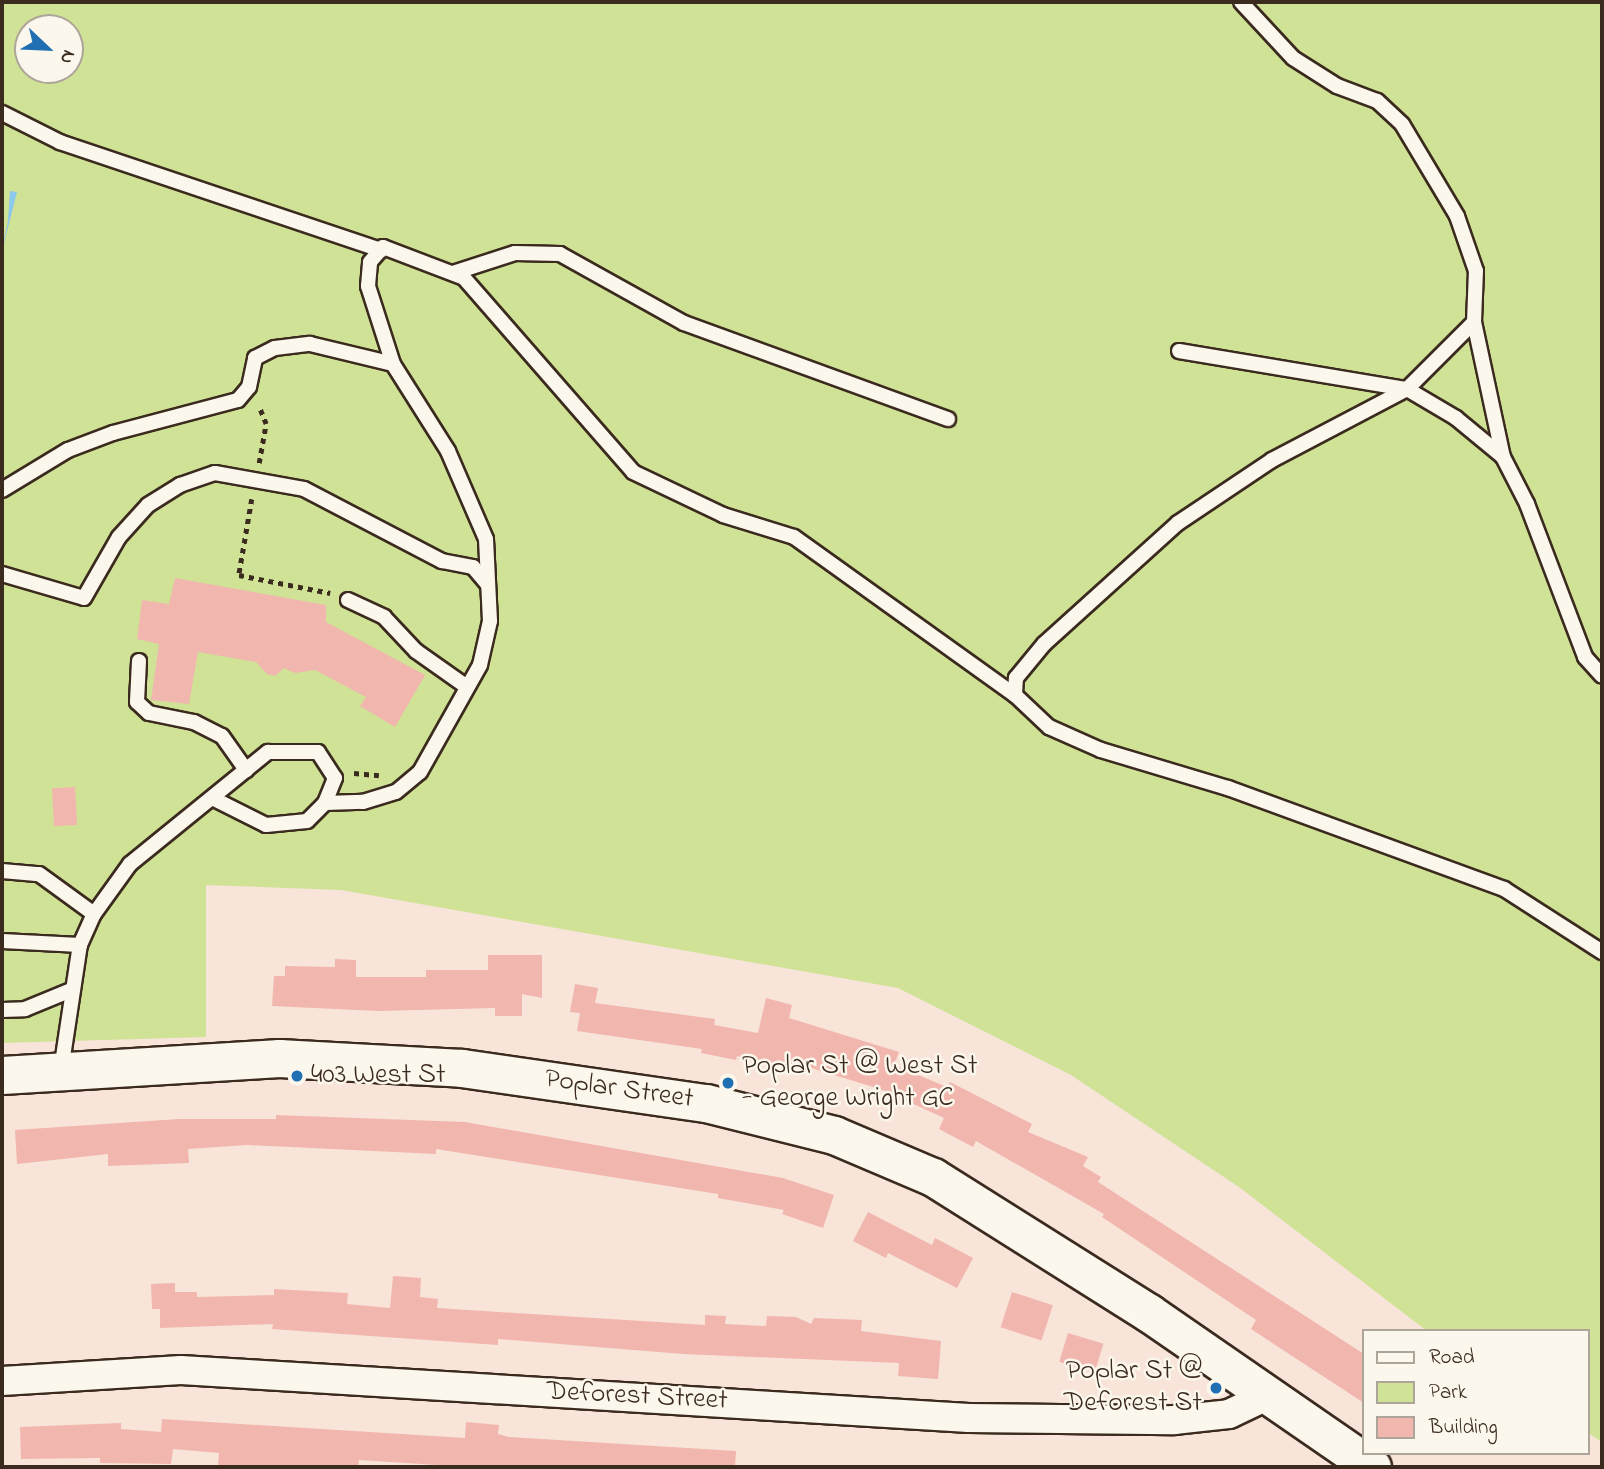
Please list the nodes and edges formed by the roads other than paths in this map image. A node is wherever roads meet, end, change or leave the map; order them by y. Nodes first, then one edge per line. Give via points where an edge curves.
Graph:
1 (1241, 2) edge
2 (2, 113) edge
3 (381, 250) junction
4 (453, 273) junction
5 (1474, 321) junction
6 (1179, 351) dead end
7 (393, 364) junction
8 (1407, 389) junction
9 (947, 419) dead end
10 (1503, 457) junction
11 (2, 490) edge
12 (2, 574) edge
13 (488, 585) junction
14 (348, 600) road end
15 (139, 661) dead end
16 (1602, 676) edge
17 (467, 687) junction
18 (1015, 695) junction
19 (246, 770) junction
20 (214, 799) junction
21 (325, 803) junction
22 (2, 871) edge
23 (94, 914) junction
24 (2, 941) edge
25 (80, 946) junction
26 (1602, 952) edge
27 (71, 990) junction
28 (2, 1010) edge
29 (61, 1070) junction
30 (2, 1074) edge
31 (2, 1381) edge
32 (1269, 1395) junction
33 (1372, 1467) edge

1 - 5 lane via 1293,58 1337,86 1377,102 1402,124 1457,216 1476,271
2 - 3 lane via 60,142
3 - 4 lane
3 - 7 lane via 370,262 368,286
4 - 9 lane via 515,253 560,254 684,323
4 - 18 lane via 464,278 633,472 723,515 794,537
5 - 8 lane
5 - 10 lane
6 - 8 lane
7 - 11 lane via 310,344 275,348 255,358 250,383 238,400 113,433 68,450
7 - 13 lane via 448,451 469,496 486,539
8 - 10 lane via 1456,418
8 - 18 lane via 1272,460 1178,523 1044,644 1016,678
10 - 16 lane via 1527,504 1585,657
12 - 13 lane via 84,598 119,537 148,505 180,485 215,473 304,489 442,561 473,567
13 - 17 lane via 490,621 480,665
14 - 17 lane via 384,617 416,651
15 - 19 lane via 137,702 149,713 194,722 222,736
17 - 21 lane via 420,772 396,793 363,802
18 - 26 lane via 1049,727 1101,750 1228,788 1504,889
19 - 20 lane
19 - 21 lane via 268,752 318,752 335,778
20 - 21 lane via 266,825 307,821
20 - 23 lane via 130,864
22 - 23 lane via 39,874
23 - 25 lane
24 - 25 lane
25 - 27 lane
27 - 28 lane via 25,1009
27 - 29 lane
29 - 30 street, Poplar Street
29 - 32 street, Poplar Street via 279,1058 462,1069 706,1103 834,1135 933,1177
31 - 32 street, Deforest Street via 181,1370 996,1418 1174,1420 1229,1414
32 - 33 street, Poplar Street

